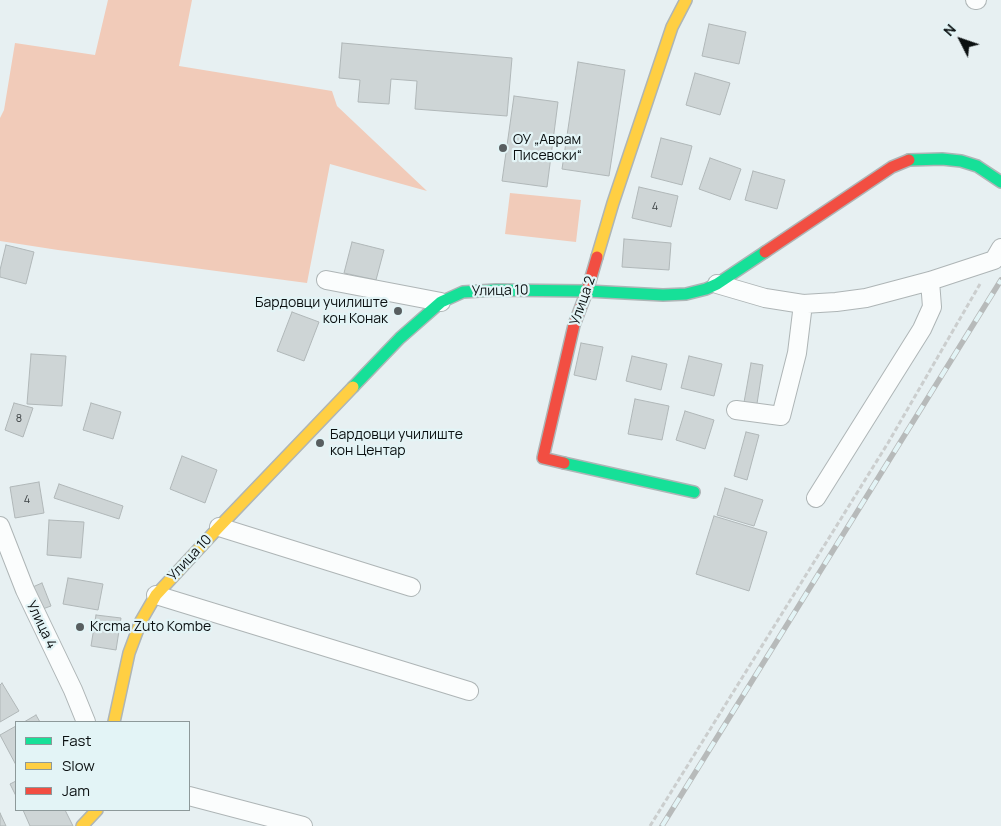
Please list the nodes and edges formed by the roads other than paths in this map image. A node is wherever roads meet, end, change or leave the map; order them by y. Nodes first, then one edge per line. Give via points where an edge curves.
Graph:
1 (684, 0) edge
2 (1001, 182) edge
3 (997, 254) edge
4 (326, 280) dead end
5 (930, 281) junction
6 (716, 284) junction
7 (587, 291) junction
8 (441, 302) junction
9 (803, 304) junction
10 (736, 410) dead end
11 (694, 492) dead end
12 (816, 498) dead end
13 (0, 526) edge
14 (219, 527) junction
15 (411, 587) dead end
16 (156, 595) junction
17 (469, 691) dead end
18 (86, 721) edge
19 (114, 721) edge
20 (190, 796) edge
21 (97, 816) edge
22 (82, 826) edge
23 (303, 826) edge

1 - 7 street, Улица 2 via 613,203
2 - 6 street, Улица 10 via 977,166 962,161 908,160 892,167
3 - 5 street
4 - 8 street
5 - 9 street via 866,298
5 - 12 street via 932,307 922,329
6 - 7 street, Улица 10 via 686,294
6 - 9 street via 765,298
7 - 8 street, Улица 10 via 463,292
7 - 11 street, Улица 2 via 574,325 542,458
8 - 14 street, Улица 10 via 400,338
9 - 10 street via 797,353 780,416
13 - 18 street, Улица 4 via 25,590
14 - 15 street
14 - 16 street, Улица 10
16 - 17 street
16 - 19 street, Улица 10 via 141,621 129,653
20 - 23 street
21 - 22 street

